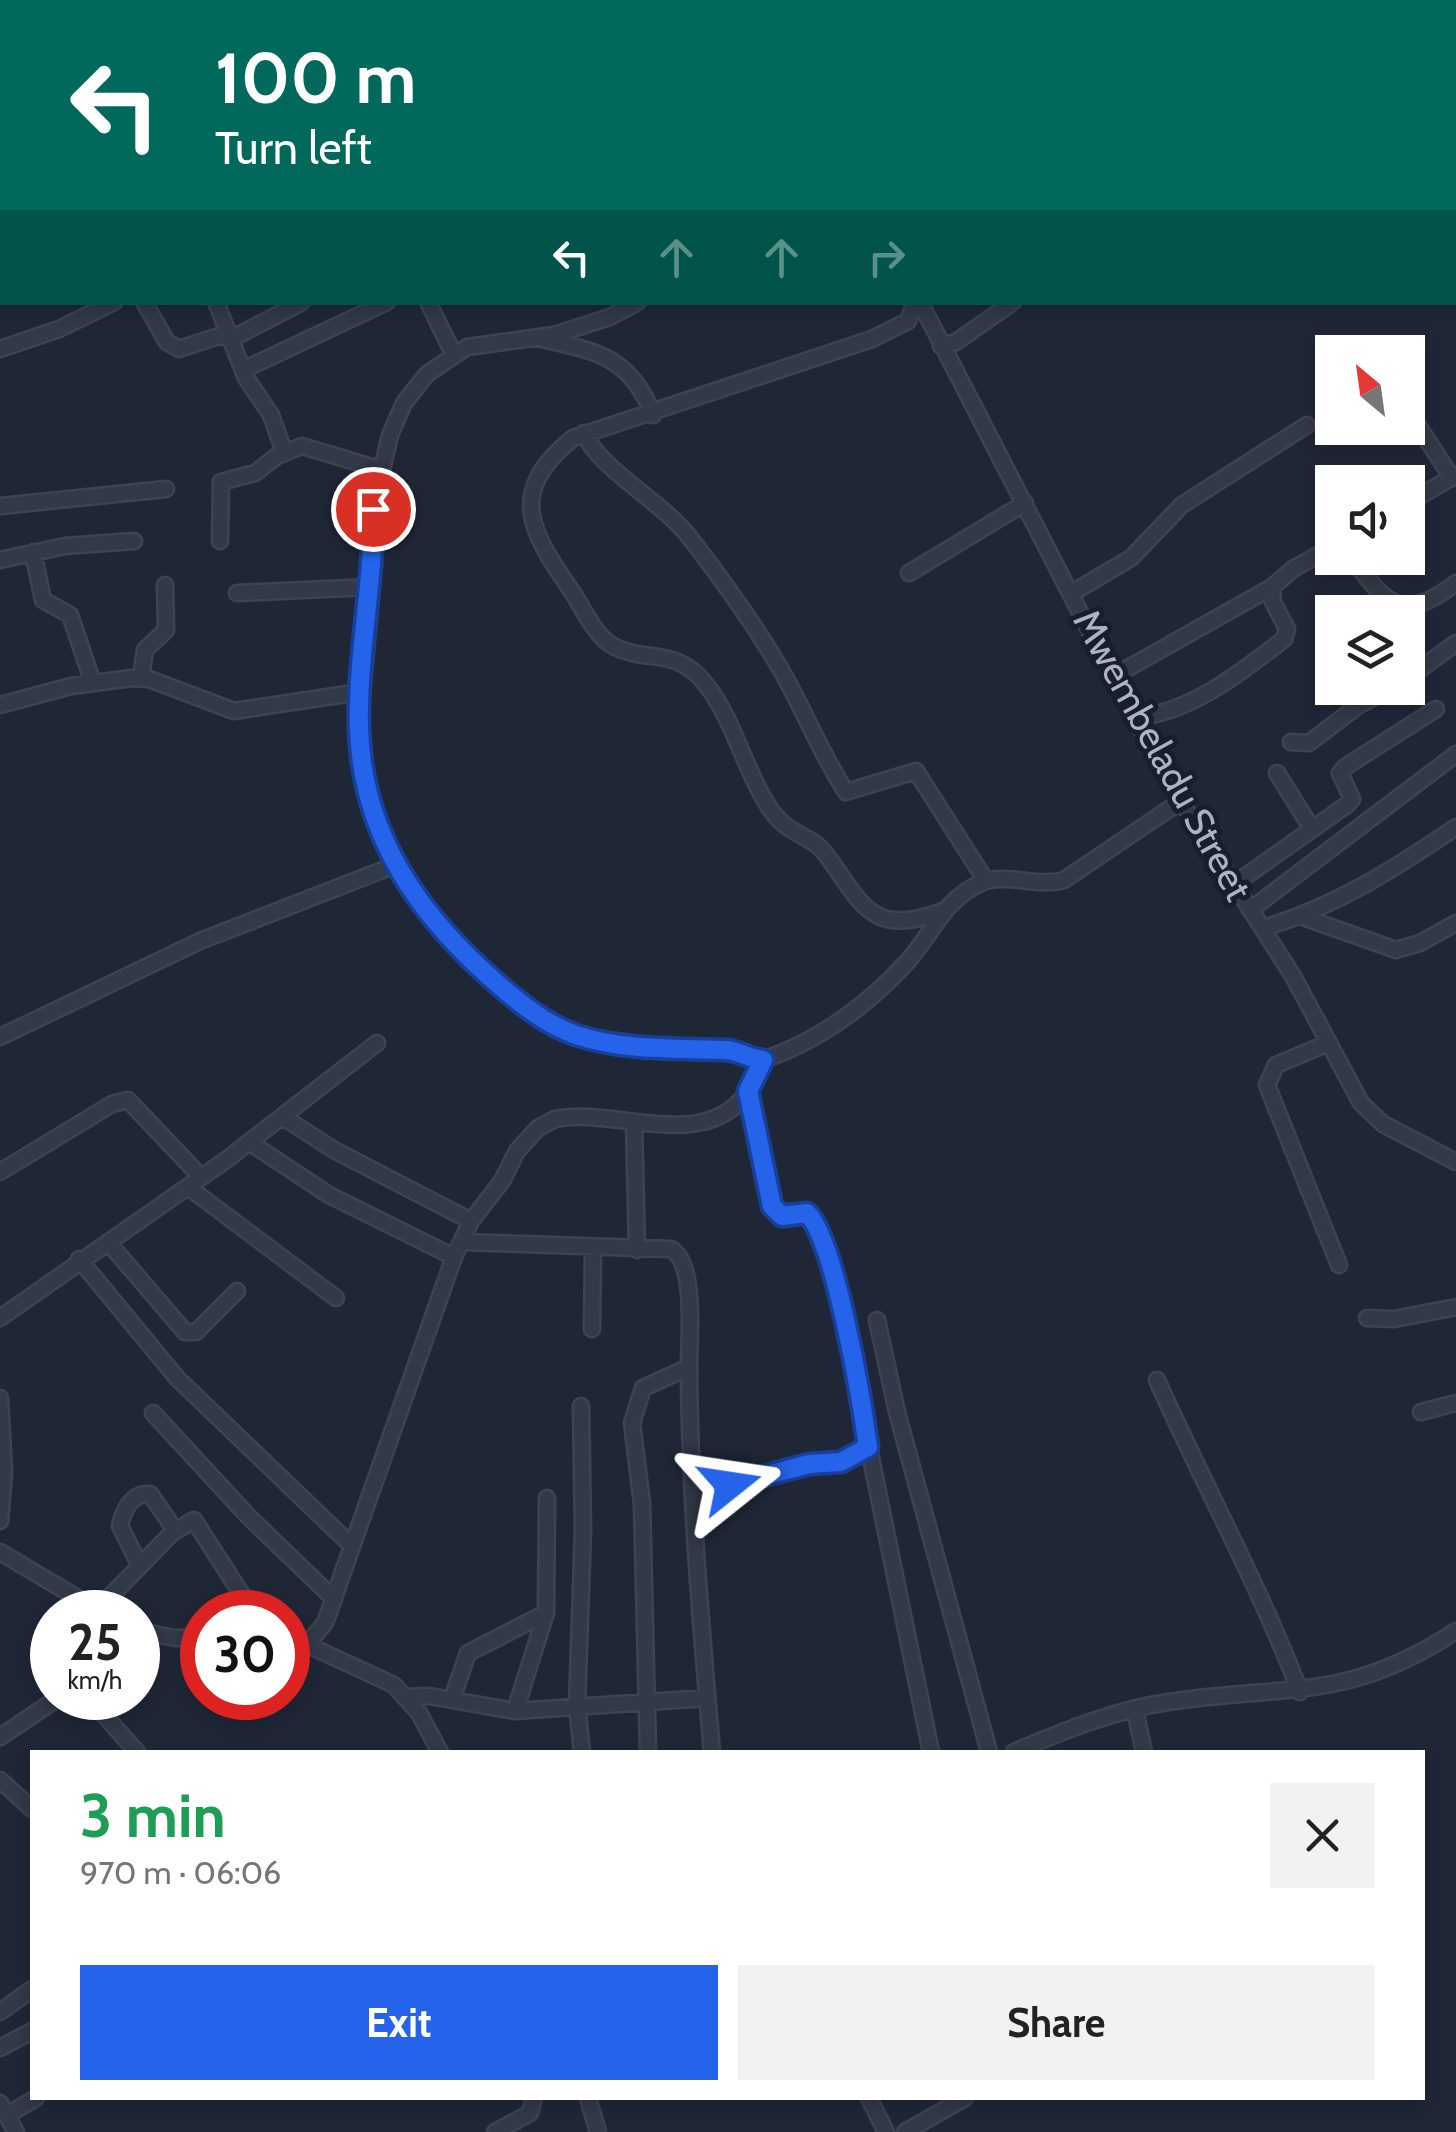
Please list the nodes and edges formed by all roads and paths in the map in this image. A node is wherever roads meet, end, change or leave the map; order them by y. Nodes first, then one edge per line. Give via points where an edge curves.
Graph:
1 (108, 305) edge
2 (146, 305) edge
3 (217, 305) edge
4 (296, 305) edge
5 (380, 305) edge
6 (429, 305) edge
7 (632, 305) edge
8 (916, 305) edge
9 (919, 305) edge
10 (1009, 305) edge
11 (534, 337) junction
12 (233, 338) junction
13 (941, 346) junction
14 (0, 349) edge
15 (453, 354) junction
16 (243, 370) junction
17 (654, 415) junction
18 (1307, 425) dead end
19 (584, 433) junction
20 (1425, 435) edge
21 (284, 452) junction
22 (382, 470) junction
23 (1454, 476) edge
24 (166, 488) dead end
25 (1425, 494) edge
26 (1024, 503) junction
27 (0, 506) edge
28 (134, 541) dead end
29 (220, 541) dead end
30 (33, 552) junction
31 (1315, 557) edge
32 (0, 560) edge
33 (909, 573) dead end
34 (1365, 575) edge
35 (1456, 583) edge
36 (165, 586) dead end
37 (370, 587) junction
38 (1272, 587) junction
39 (1072, 593) junction
40 (237, 594) dead end
41 (1456, 642) edge
42 (1425, 665) edge
43 (1114, 676) junction
44 (141, 678) junction
45 (94, 683) junction
46 (360, 692) junction
47 (0, 705) edge
48 (1359, 705) edge
49 (1436, 709) dead end
50 (1134, 717) junction
51 (1291, 742) dead end
52 (1456, 754) edge
53 (1277, 773) dead end
54 (1181, 801) junction
55 (1456, 827) edge
56 (1312, 829) junction
57 (398, 864) junction
58 (986, 881) junction
59 (1233, 885) junction
60 (1250, 910) junction
61 (943, 911) junction
62 (1300, 916) junction
63 (1456, 923) edge
64 (1263, 928) junction
65 (0, 1037) edge
66 (376, 1044) dead end
67 (1326, 1044) junction
68 (763, 1060) junction
69 (748, 1091) junction
70 (283, 1117) junction
71 (634, 1122) junction
72 (249, 1142) junction
73 (1456, 1162) edge
74 (0, 1172) edge
75 (201, 1177) junction
76 (188, 1187) junction
77 (471, 1221) junction
78 (108, 1242) junction
79 (462, 1242) junction
80 (593, 1248) junction
81 (638, 1250) junction
82 (454, 1257) junction
83 (79, 1260) junction
84 (1339, 1265) dead end
85 (237, 1291) dead end
86 (336, 1298) dead end
87 (1456, 1307) edge
88 (0, 1318) edge
89 (1367, 1318) dead end
90 (877, 1320) dead end
91 (592, 1329) dead end
92 (688, 1367) junction
93 (1157, 1380) dead end
94 (0, 1398) edge
95 (1456, 1403) edge
96 (581, 1406) dead end
97 (1, 1411) edge
98 (1421, 1412) dead end
99 (153, 1413) dead end
100 (868, 1447) junction
101 (693, 1493) junction
102 (547, 1498) dead end
103 (0, 1522) edge
104 (175, 1530) junction
105 (352, 1546) junction
106 (0, 1552) edge
107 (140, 1566) junction
108 (64, 1590) edge
109 (118, 1590) edge
110 (240, 1590) edge
111 (334, 1599) junction
112 (546, 1614) junction
113 (1456, 1631) edge
114 (310, 1641) edge
115 (310, 1642) edge
116 (1300, 1692) junction
117 (408, 1697) junction
118 (707, 1698) junction
119 (452, 1699) junction
120 (644, 1699) junction
121 (576, 1704) junction
122 (1135, 1710) junction
123 (514, 1711) junction
124 (30, 1717) edge
125 (108, 1720) edge
126 (0, 1737) edge
127 (136, 1750) edge
128 (439, 1750) edge
129 (582, 1750) edge
130 (648, 1750) edge
131 (712, 1750) edge
132 (931, 1750) edge
133 (988, 1750) edge
134 (1019, 1750) edge
135 (1144, 1750) edge
136 (0, 1780) edge
137 (30, 1808) edge
138 (30, 1990) edge
139 (0, 2012) edge
140 (30, 2032) edge
141 (0, 2048) edge
142 (30, 2100) edge
143 (533, 2100) edge
144 (589, 2100) edge
145 (870, 2100) edge
146 (961, 2100) edge
147 (4, 2109) edge
148 (16, 2132) edge
149 (495, 2132) edge
150 (598, 2132) edge
151 (886, 2132) edge
152 (905, 2132) edge

1 - 14 street
2 - 12 street via 173,348
3 - 12 street
4 - 12 street
5 - 16 street
6 - 15 street
7 - 11 street
8 - 17 street via 896,330
9 - 13 street, Mwembeladu Street
10 - 13 street
11 - 15 street
11 - 17 street via 606,354
12 - 16 street
13 - 26 street, Mwembeladu Street
15 - 22 street via 404,403
16 - 21 street
17 - 19 street
18 - 39 street via 1182,505 1131,558
19 - 58 street via 599,459 669,512 718,576 786,679 846,792 916,771
19 - 61 street via 541,468 533,482 532,524 604,638 617,648 676,660 704,682 768,806 789,832 819,846 861,904 900,921
20 - 23 street
21 - 22 street via 315,447
21 - 29 street via 255,472 221,482
22 - 37 street
23 - 25 street
24 - 27 street
26 - 33 street
26 - 39 street, Mwembeladu Street
28 - 30 street
30 - 32 street
30 - 45 street via 42,600 70,615
31 - 38 street
34 - 35 street via 1394,604 1424,604
36 - 44 street via 166,630 146,650
37 - 40 street
37 - 46 street
38 - 43 street
38 - 50 street via 1287,629 1284,639 1185,704
39 - 43 street, Mwembeladu Street
41 - 42 street
43 - 50 street, Mwembeladu Street
44 - 45 street
44 - 46 street via 234,712
45 - 47 street
46 - 57 street via 366,789
48 - 51 street via 1309,743
49 - 56 street via 1345,767 1341,778 1352,799
50 - 54 street, Mwembeladu Street
52 - 60 street
53 - 56 street
54 - 58 street via 1064,880
54 - 59 street, Mwembeladu Street
55 - 62 street via 1384,877
56 - 59 street
57 - 65 street via 200,941
57 - 68 street via 461,954 559,1028 614,1042 732,1051
58 - 61 street
59 - 60 street, Mwembeladu Street
60 - 64 street, Mwembeladu Street
61 - 68 street via 867,1002 838,1025
62 - 63 street via 1396,950
62 - 64 street
64 - 67 street, Mwembeladu Street
66 - 70 street
67 - 73 street, Mwembeladu Street via 1370,1113
67 - 84 street via 1276,1065 1267,1086
68 - 69 street
69 - 71 street via 706,1120
69 - 100 street via 773,1210 782,1216 807,1213 824,1244
70 - 72 street
70 - 77 street
71 - 77 street via 566,1116 546,1122 516,1151
71 - 81 street
72 - 75 street
72 - 82 street via 329,1195
74 - 75 street via 128,1100
75 - 76 street
76 - 78 street
76 - 86 street
77 - 79 street
78 - 83 street
78 - 85 street via 185,1332 196,1332
79 - 80 street
79 - 82 street
80 - 81 street
80 - 91 street
81 - 92 street via 671,1250 682,1259 693,1335
82 - 105 street
83 - 88 street
83 - 105 street via 177,1378
87 - 89 street via 1394,1320
90 - 133 street
92 - 101 street
92 - 120 street via 643,1388 633,1410 642,1504
93 - 116 street via 1263,1597
94 - 97 street
95 - 98 street
96 - 121 street
97 - 103 street
99 - 111 street
100 - 101 street via 841,1462
100 - 132 street
101 - 118 street
102 - 112 street
104 - 107 street
104 - 107 street via 150,1494 130,1501 120,1526
104 - 110 street via 198,1522
105 - 111 street
106 - 108 street
107 - 109 street
111 - 114 street
112 - 119 street via 468,1652
112 - 123 street
113 - 116 street via 1391,1668
115 - 117 street
116 - 122 street
117 - 119 street
117 - 128 street
118 - 120 street
118 - 131 street
119 - 123 street
120 - 121 street
120 - 130 street
121 - 123 street
121 - 129 street
122 - 134 street
122 - 135 street
124 - 126 street
125 - 127 street
136 - 137 street
138 - 139 street
140 - 141 street
142 - 147 street
143 - 149 street via 530,2113
144 - 150 street
145 - 151 street
146 - 152 street
147 - 148 street

